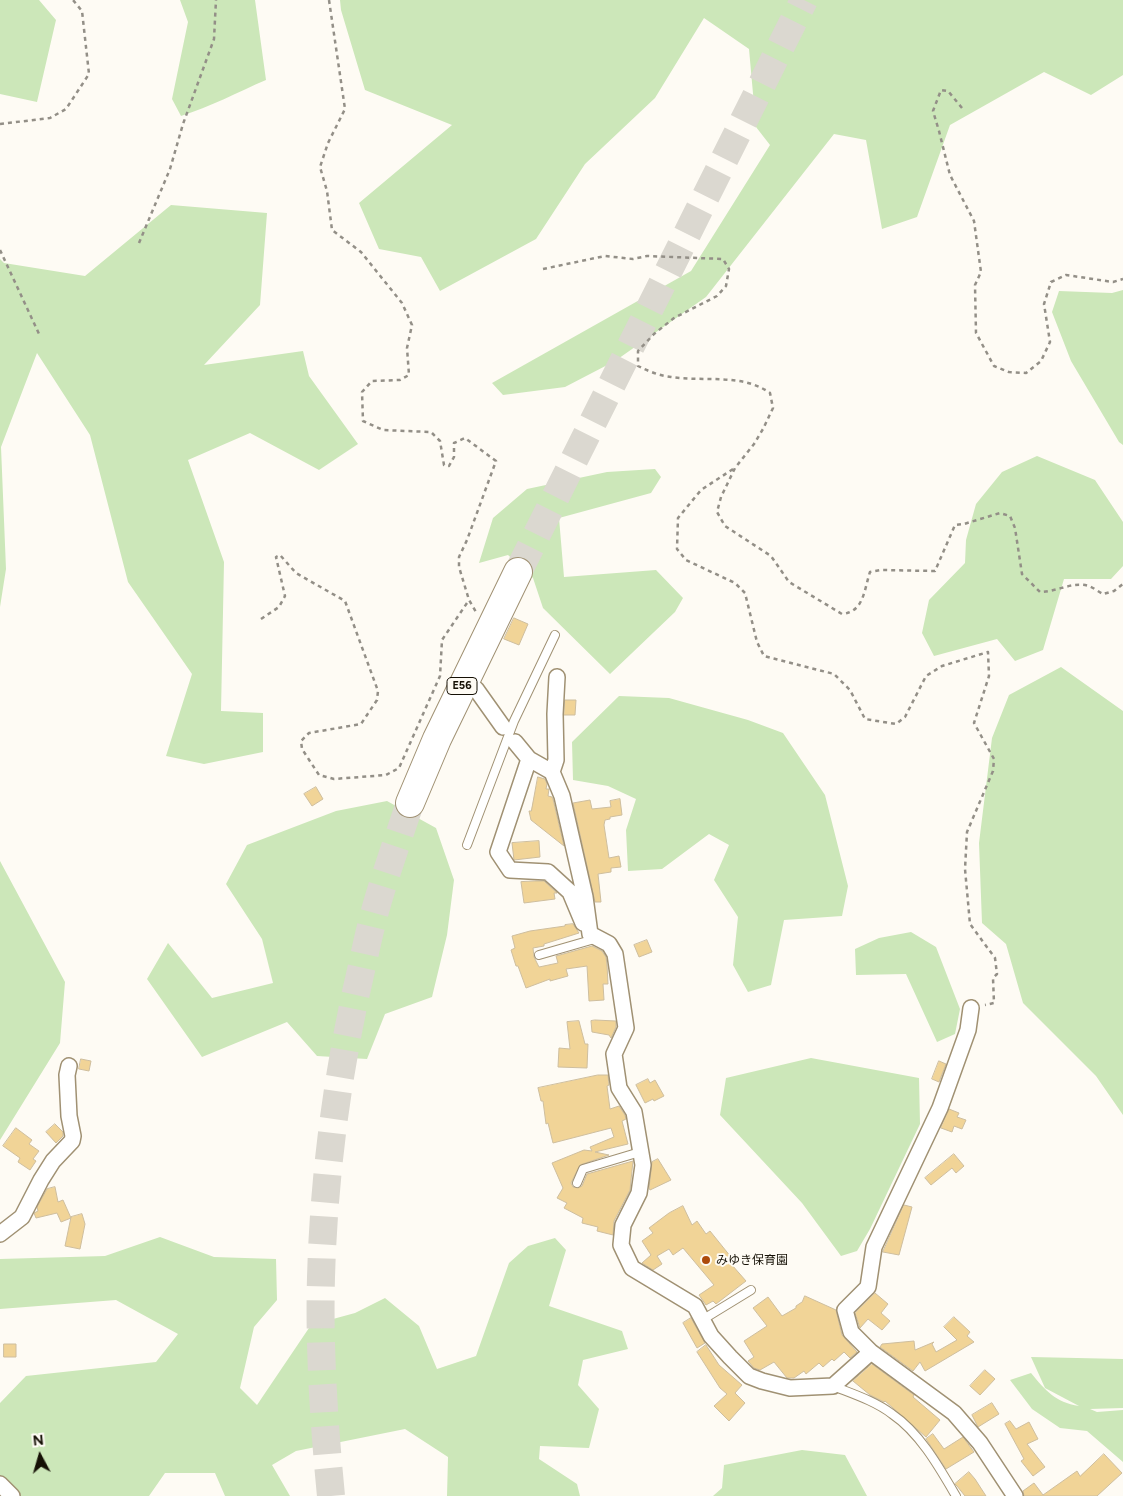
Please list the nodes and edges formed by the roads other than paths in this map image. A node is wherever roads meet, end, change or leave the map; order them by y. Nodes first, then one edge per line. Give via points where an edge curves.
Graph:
1 (518, 572) tunnel mouth
2 (555, 636) dead end
3 (557, 677) dead end
4 (476, 689) dead end
5 (503, 727) dead end
6 (515, 742) dead end
7 (529, 759) junction
8 (552, 772) junction
9 (410, 803) tunnel mouth
10 (467, 846) dead end
11 (594, 936) junction
12 (540, 955) dead end
13 (971, 1008) road end
14 (69, 1066) dead end
15 (640, 1152) junction
16 (577, 1183) dead end
17 (0, 1234) edge
18 (751, 1290) dead end
19 (702, 1320) junction
20 (871, 1352) junction
21 (832, 1386) junction
22 (0, 1484) edge
23 (12, 1496) edge
24 (956, 1496) edge
25 (1015, 1496) edge

1 - 9 highway, E56 via 437,739
2 - 10 lane via 514,722
3 - 8 street via 556,760
4 - 5 street
6 - 7 street
7 - 8 street
7 - 11 street via 498,852 510,870 548,872 570,892 585,927
8 - 11 street via 562,796
11 - 12 lane
11 - 15 street via 608,944 615,954 626,1028 614,1054 619,1088 634,1112
13 - 20 street via 968,1030 940,1108 874,1247 868,1287 845,1310 851,1332
14 - 17 street via 72,1141 53,1161 22,1217
15 - 16 lane via 583,1169
15 - 19 street via 643,1165 639,1193 623,1225 620,1245 632,1268 695,1306
18 - 19 lane
19 - 21 street via 711,1336 749,1376 790,1388
20 - 21 street
20 - 25 street via 954,1414 980,1443
21 - 24 lane via 892,1413 913,1431
22 - 23 street

